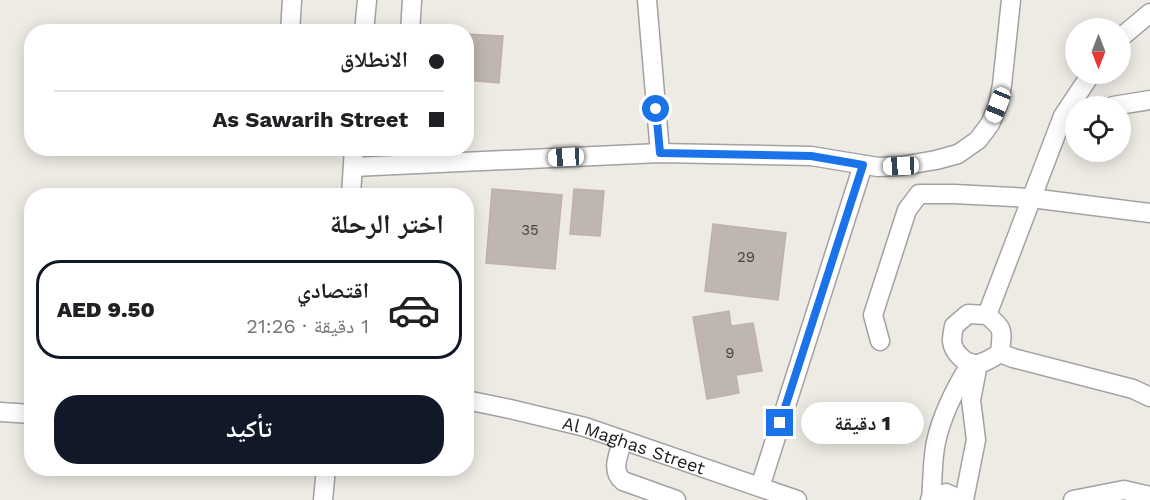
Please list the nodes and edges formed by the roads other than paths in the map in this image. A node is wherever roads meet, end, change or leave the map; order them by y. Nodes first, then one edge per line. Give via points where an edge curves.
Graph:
1 (292, 0) edge
2 (367, 0) edge
3 (412, 0) edge
4 (647, 0) edge
5 (1011, 0) edge
6 (1150, 13) edge
7 (290, 24) edge
8 (365, 24) edge
9 (410, 24) edge
10 (1131, 29) edge
11 (1150, 100) edge
12 (1131, 103) edge
13 (1065, 124) edge
14 (660, 153) junction
15 (354, 158) edge
16 (863, 165) junction
17 (352, 188) edge
18 (1032, 198) junction
19 (1150, 213) edge
20 (987, 315) junction
21 (880, 341) dead end
22 (1000, 353) junction
23 (974, 363) junction
24 (1150, 396) edge
25 (474, 401) edge
26 (0, 412) edge
27 (24, 414) edge
28 (623, 440) junction
29 (325, 476) edge
30 (760, 487) junction
31 (1150, 496) edge
32 (323, 500) edge
33 (676, 500) edge
34 (797, 500) edge
35 (930, 500) edge
36 (963, 500) edge
37 (1073, 500) edge

1 - 7 street
2 - 8 street
3 - 9 street
4 - 14 street
5 - 16 street via 998,105 978,140 958,154 936,160 901,166
6 - 10 street
11 - 12 street
13 - 18 street
14 - 15 street
14 - 16 street via 811,156
15 - 17 street
16 - 30 street
18 - 19 street
18 - 20 street
18 - 21 street via 920,194 907,210 873,315
20 - 22 street via 1002,333
20 - 23 street via 968,314 954,326 952,343 958,356
22 - 23 street
22 - 24 street
23 - 35 street via 961,379 942,421
23 - 36 street via 971,400 976,440
25 - 28 street, Al Maghas Street via 551,418
26 - 27 street
28 - 30 street, Al Maghas Street
28 - 33 street via 616,465 619,478
29 - 32 street
30 - 34 street, Al Maghas Street
31 - 37 street via 1124,490
35 - 36 street via 946,493

